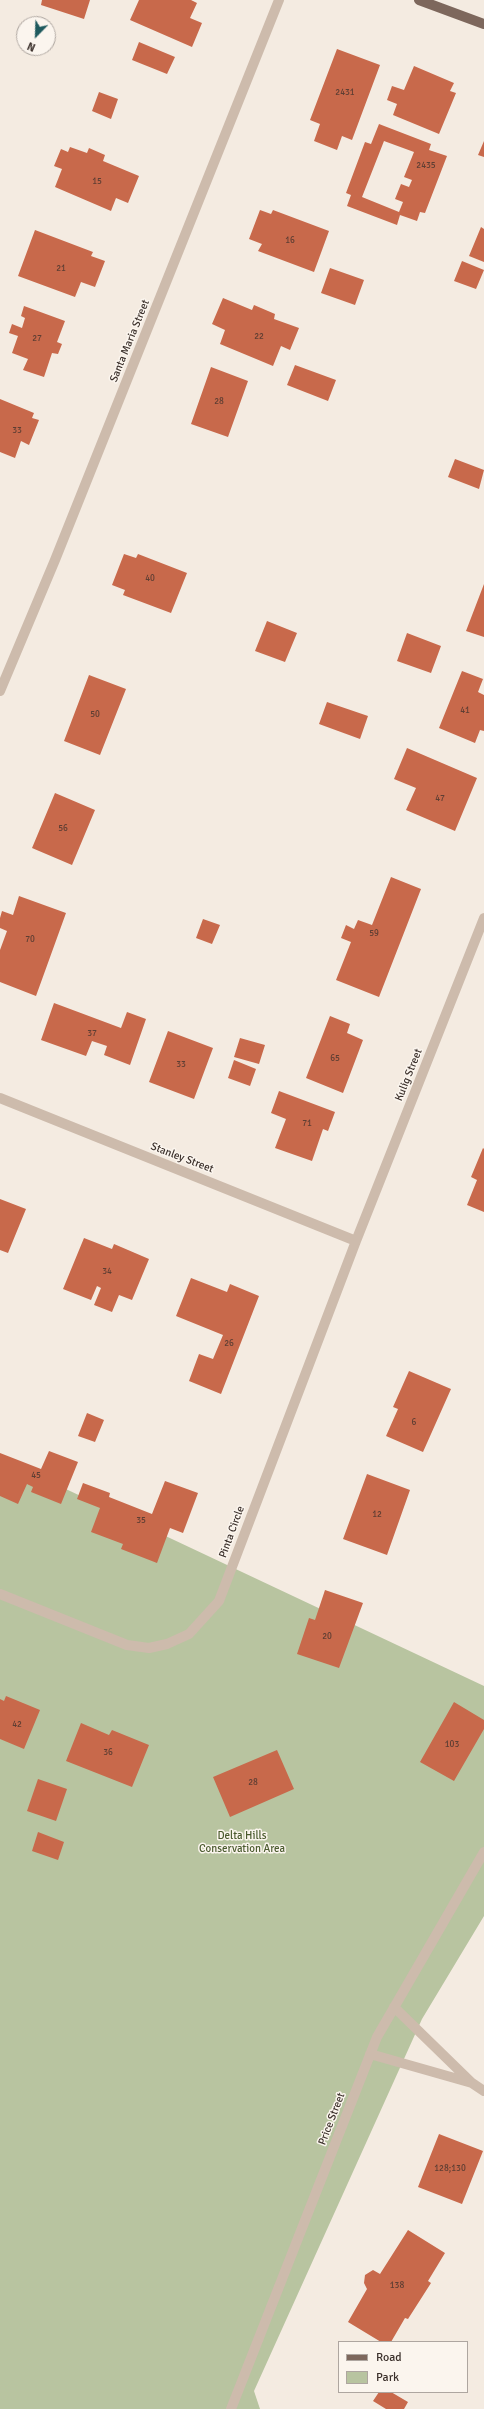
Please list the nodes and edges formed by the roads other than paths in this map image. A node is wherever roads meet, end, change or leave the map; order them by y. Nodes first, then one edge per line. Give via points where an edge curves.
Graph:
1 (279, 0) edge
2 (419, 0) edge
3 (484, 24) edge
4 (0, 691) edge
5 (484, 918) edge
6 (0, 1098) edge
7 (356, 1241) junction
8 (0, 1594) edge
9 (484, 1852) edge
10 (394, 2007) junction
11 (370, 2054) junction
12 (472, 2083) junction
13 (484, 2091) edge
14 (231, 2409) edge

1 - 4 street, Santa Maria Street
2 - 3 main road
5 - 7 street, Kulig Street
6 - 7 street, Stanley Street
7 - 8 street, Pinta Circle via 219,1601 204,1621 190,1634 167,1644 149,1648 127,1645
9 - 10 street, Price Street
10 - 11 street, Price Street
10 - 12 street
11 - 12 street
11 - 14 street, Price Street
12 - 13 street

